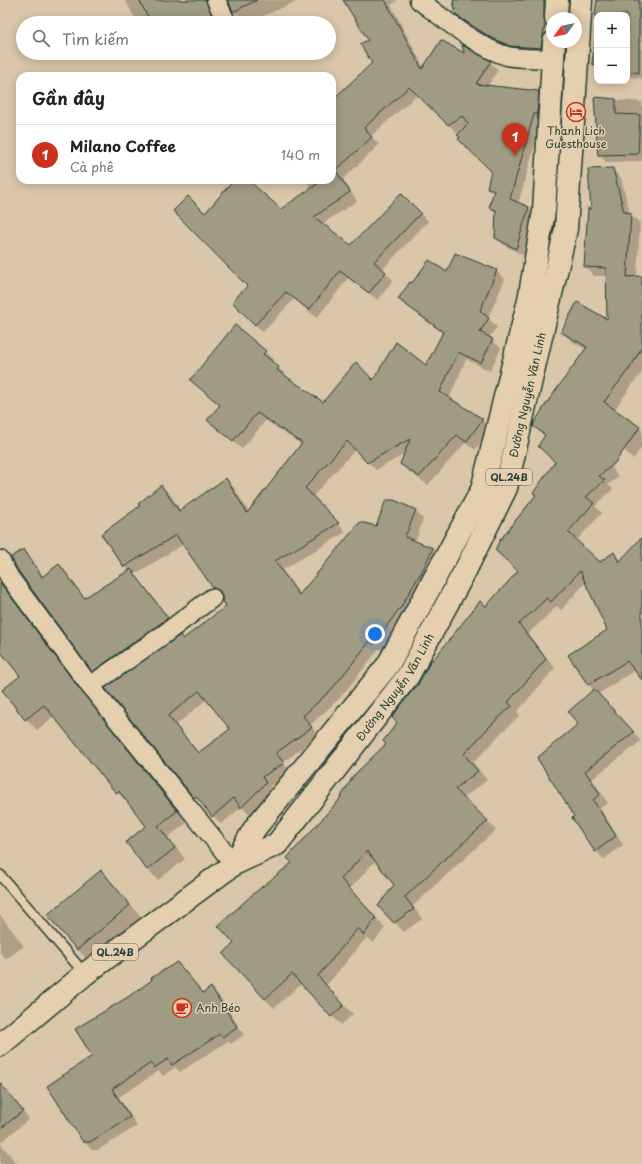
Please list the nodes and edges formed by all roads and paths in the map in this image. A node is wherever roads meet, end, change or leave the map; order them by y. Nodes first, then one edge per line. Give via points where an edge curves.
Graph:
1 (216, 0) edge
2 (419, 0) edge
3 (557, 0) edge
4 (580, 0) edge
5 (556, 12) edge
6 (224, 16) edge
7 (554, 51) edge
8 (0, 560) edge
9 (212, 598) dead end
10 (90, 686) junction
11 (234, 864) junction
12 (0, 875) edge
13 (85, 974) junction
14 (0, 1045) edge

1 - 6 street
2 - 7 street via 494,51 509,56
3 - 5 main road
4 - 11 main road, Đường Nguyễn Văn Linh / QL.24B via 566,229 506,488 408,676 277,844
7 - 11 main road, Đường Nguyễn Văn Linh / QL.24B via 543,218 529,300 482,490 388,665 255,828
8 - 10 street via 10,578
9 - 10 street
10 - 11 street
11 - 13 main road, Đường Nguyễn Văn Linh / QL.24B
12 - 13 lane
13 - 14 main road, Đường Nguyễn Văn Linh / QL.24B

